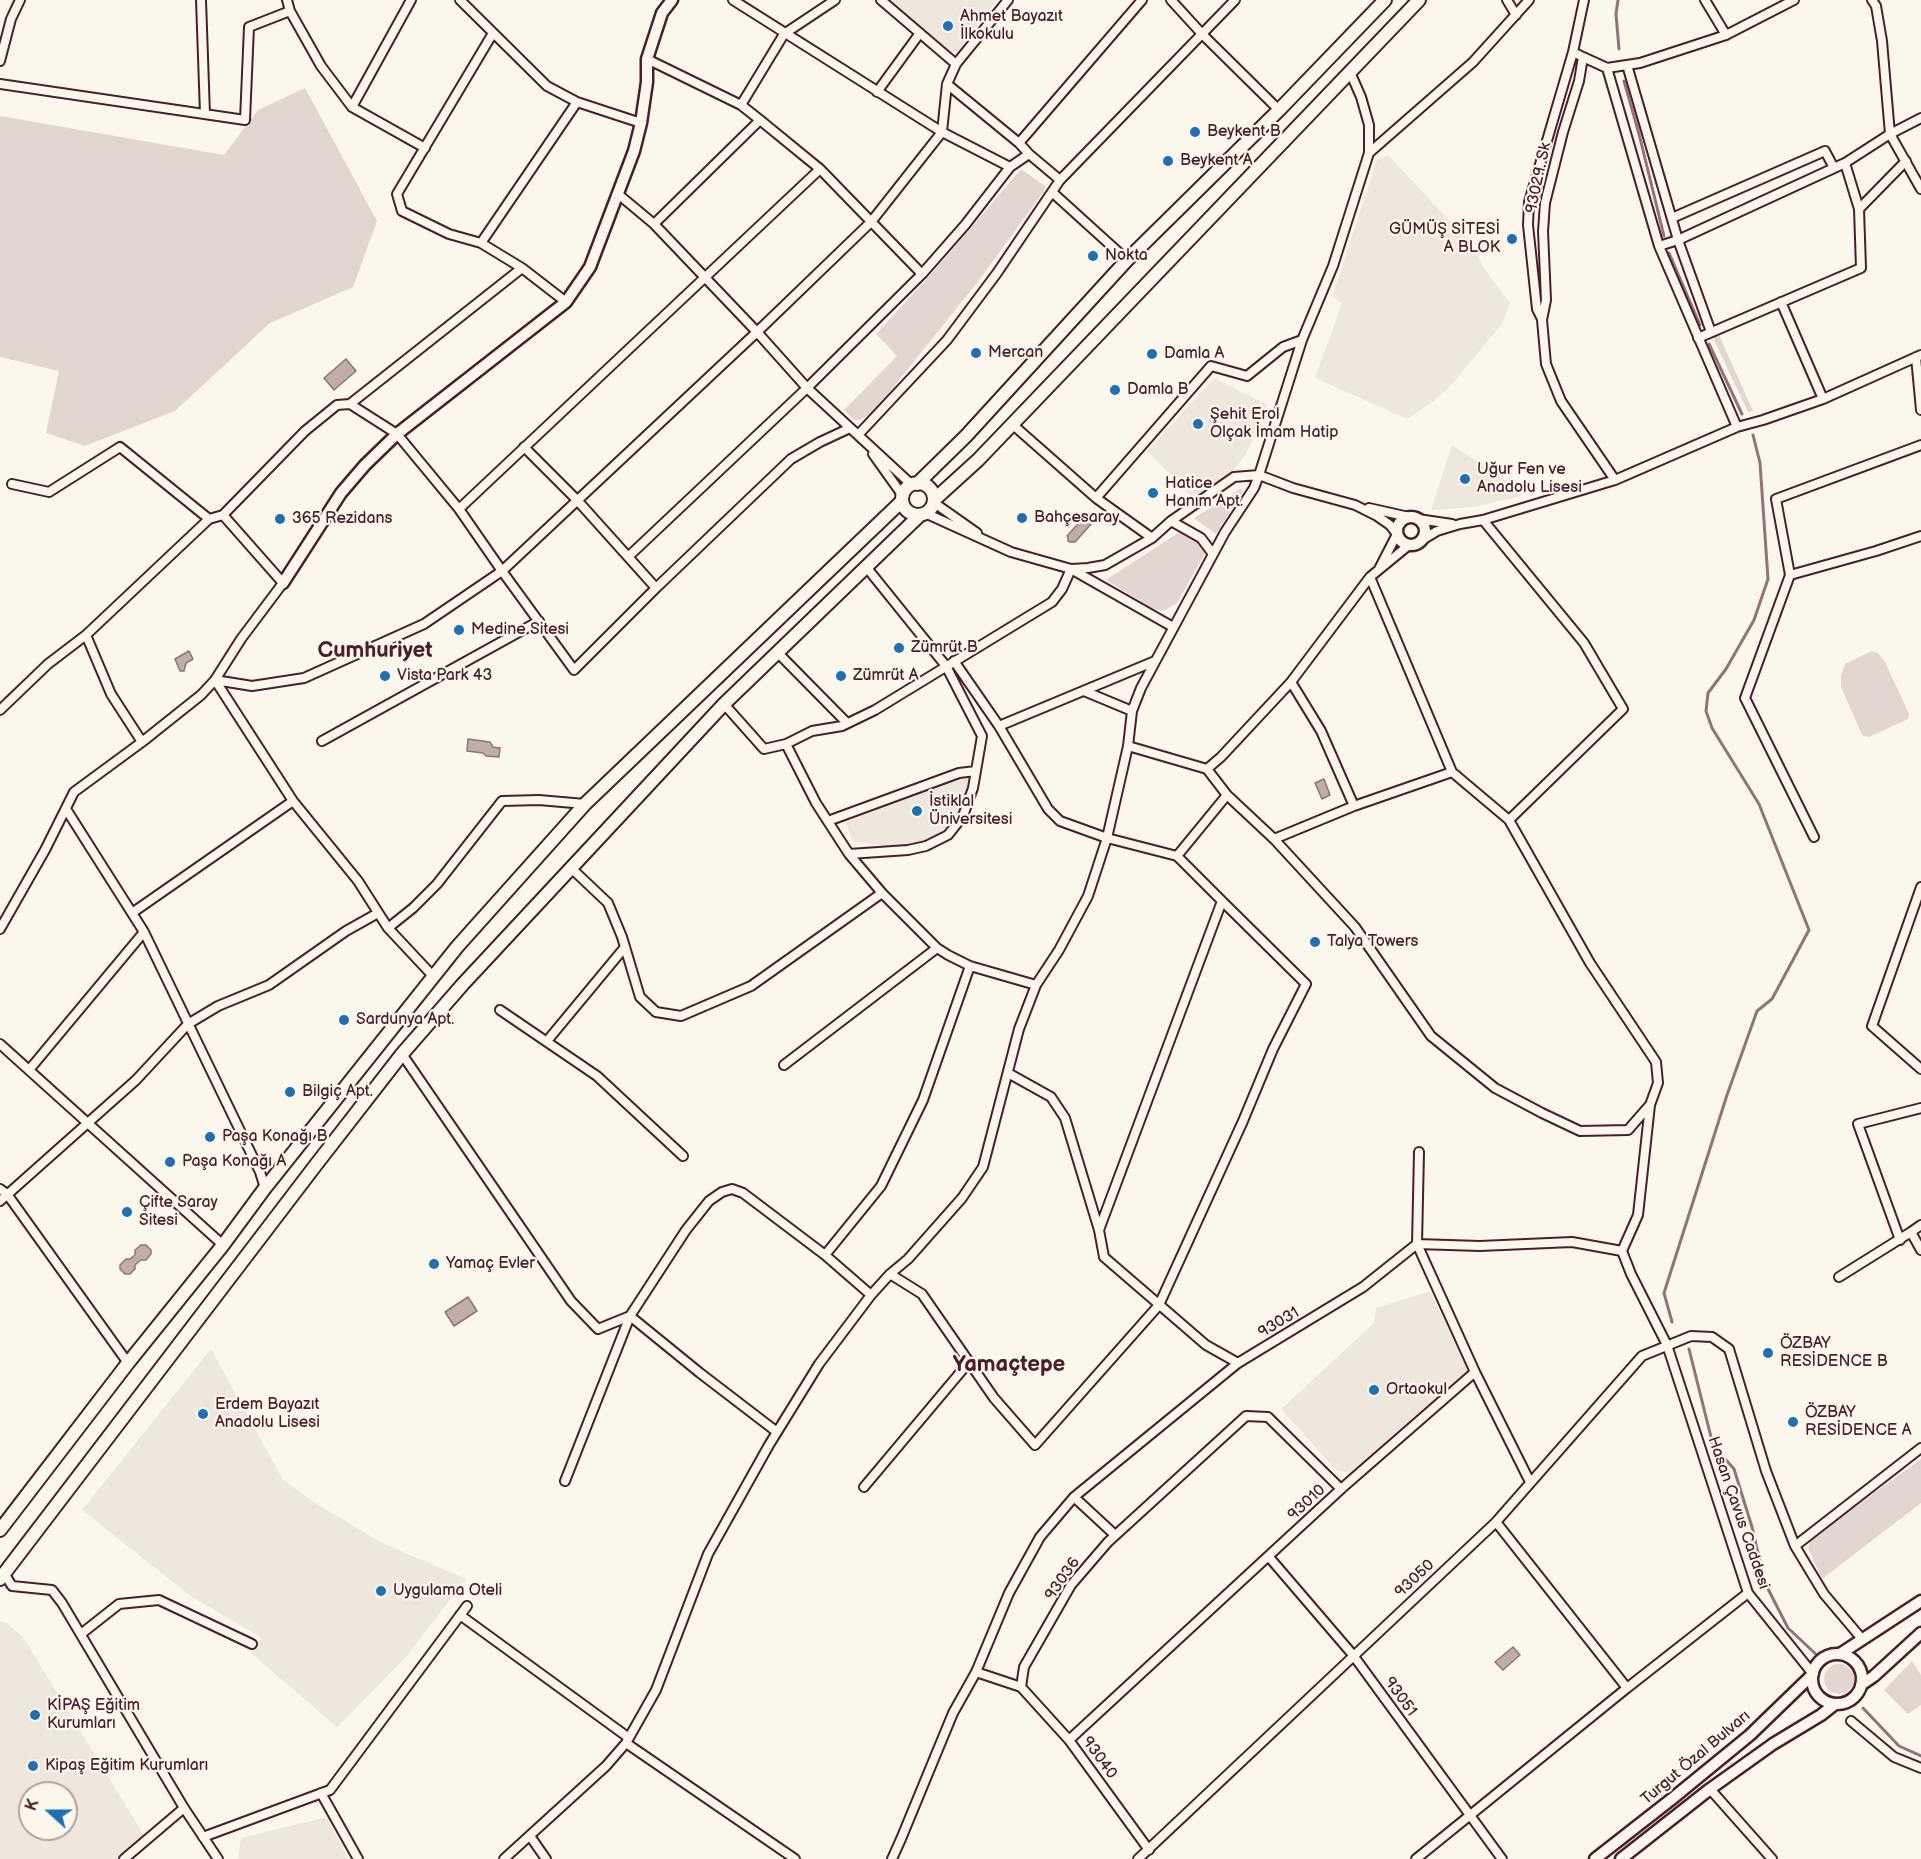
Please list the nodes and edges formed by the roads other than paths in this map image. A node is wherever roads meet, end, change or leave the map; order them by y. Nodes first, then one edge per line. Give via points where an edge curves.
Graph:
1 (20, 0) edge
2 (201, 0) edge
3 (287, 0) edge
4 (411, 0) edge
5 (460, 0) edge
6 (672, 0) edge
7 (733, 0) edge
8 (834, 0) edge
9 (881, 0) edge
10 (1008, 0) edge
11 (1142, 0) edge
12 (1171, 0) edge
13 (1235, 0) edge
14 (1385, 0) edge
15 (1419, 0) edge
16 (1507, 0) edge
17 (1529, 0) edge
18 (1584, 0) edge
19 (1705, 0) edge
20 (1794, 0) edge
21 (1872, 0) edge
22 (290, 11) junction
23 (1516, 15) junction
24 (493, 33) junction
25 (920, 33) junction
26 (784, 34) junction
27 (1726, 34) junction
28 (1203, 35) junction
29 (1573, 52) junction
30 (1583, 57) junction
31 (647, 59) junction
32 (0, 61) edge
33 (956, 64) junction
34 (1627, 65) junction
35 (1606, 68) junction
36 (1350, 72) junction
37 (0, 84) edge
38 (947, 84) junction
39 (877, 92) junction
40 (577, 102) junction
41 (741, 105) junction
42 (352, 107) junction
43 (1279, 110) junction
44 (205, 114) junction
45 (1921, 118) edge
46 (760, 120) junction
47 (641, 123) junction
48 (1551, 129) junction
49 (942, 132) junction
50 (1563, 132) junction
51 (1890, 134) junction
52 (1019, 143) junction
53 (424, 148) junction
54 (1370, 153) junction
55 (1029, 154) junction
56 (1906, 162) junction
57 (1845, 163) junction
58 (1010, 167) junction
59 (1834, 168) junction
60 (820, 169) junction
61 (1060, 180) junction
62 (1921, 189) edge
63 (1052, 192) junction
64 (618, 194) junction
65 (1859, 208) junction
66 (1529, 213) junction
67 (1544, 213) junction
68 (1672, 218) junction
69 (871, 222) junction
70 (654, 224) junction
71 (1678, 240) junction
72 (481, 243) junction
73 (1659, 246) junction
74 (1127, 260) junction
75 (522, 268) junction
76 (922, 274) junction
77 (704, 277) junction
78 (566, 302) junction
79 (1781, 302) junction
80 (1542, 320) junction
81 (757, 332) junction
82 (1711, 332) junction
83 (1698, 338) junction
84 (1302, 340) junction
85 (1919, 356) edge
86 (807, 388) junction
87 (1823, 399) junction
88 (350, 404) junction
89 (1921, 410) edge
90 (1012, 424) junction
91 (1737, 427) junction
92 (850, 428) junction
93 (397, 434) junction
94 (858, 435) junction
95 (866, 443) junction
96 (1921, 445) edge
97 (524, 447) junction
98 (1258, 475) junction
99 (1615, 480) junction
100 (12, 484) dead end
101 (914, 484) junction
102 (1096, 498) junction
103 (902, 499) junction
104 (577, 500) junction
105 (934, 501) junction
106 (1355, 505) junction
107 (459, 510) junction
108 (923, 514) junction
109 (223, 515) junction
110 (1413, 518) junction
111 (209, 519) junction
112 (1484, 520) junction
113 (1171, 521) junction
114 (1460, 524) junction
115 (1397, 534) junction
116 (1921, 536) edge
117 (1152, 538) junction
118 (1422, 540) junction
119 (993, 544) junction
120 (1409, 545) junction
121 (1213, 554) junction
122 (629, 556) junction
123 (867, 567) junction
124 (1071, 569) junction
125 (1379, 569) junction
126 (502, 571) junction
127 (1790, 575) junction
128 (1370, 578) junction
129 (283, 584) junction
130 (656, 588) junction
131 (539, 621) junction
132 (1173, 627) junction
133 (86, 635) junction
134 (778, 653) junction
135 (954, 661) junction
136 (1155, 661) junction
137 (946, 666) junction
138 (214, 680) junction
139 (1291, 682) junction
140 (1084, 692) junction
141 (724, 704) junction
142 (0, 710) edge
143 (1132, 711) junction
144 (847, 723) junction
145 (999, 726) junction
146 (322, 741) dead end
147 (142, 742) junction
148 (786, 744) junction
149 (1128, 746) junction
150 (1207, 769) junction
151 (976, 771) junction
152 (1452, 772) junction
153 (1227, 795) junction
154 (293, 801) junction
155 (585, 804) junction
156 (1354, 806) junction
157 (66, 809) junction
158 (1509, 820) junction
159 (828, 821) junction
160 (1814, 837) dead end
161 (1107, 838) junction
162 (1274, 839) junction
163 (849, 854) junction
164 (1176, 856) junction
165 (570, 867) junction
166 (1921, 887) edge
167 (882, 893) junction
168 (1222, 901) junction
169 (0, 911) edge
170 (132, 913) junction
171 (378, 913) junction
172 (6, 918) junction
173 (388, 928) junction
174 (0, 929) edge
175 (144, 932) junction
176 (625, 946) junction
177 (937, 948) junction
178 (970, 966) junction
179 (432, 975) junction
180 (1036, 985) junction
181 (500, 1010) dead end
182 (188, 1024) junction
183 (547, 1041) junction
184 (0, 1044) edge
185 (402, 1054) junction
186 (784, 1065) dead end
187 (1921, 1069) edge
188 (29, 1070) junction
189 (1008, 1073) junction
190 (1650, 1105) junction
191 (1921, 1108) edge
192 (89, 1123) junction
193 (1419, 1152) dead end
194 (683, 1156) dead end
195 (265, 1188) junction
196 (3, 1191) edge
197 (0, 1201) edge
198 (1921, 1225) edge
199 (1099, 1230) junction
200 (1911, 1232) junction
201 (1900, 1240) junction
202 (1417, 1244) junction
203 (223, 1245) junction
204 (1921, 1250) edge
205 (1622, 1251) junction
206 (825, 1255) junction
207 (890, 1274) junction
208 (1839, 1277) dead end
209 (871, 1295) junction
210 (1159, 1305) junction
211 (630, 1316) junction
212 (1667, 1345) junction
213 (969, 1362) junction
214 (128, 1363) junction
215 (1238, 1363) junction
216 (1475, 1372) junction
217 (777, 1432) junction
218 (1921, 1448) edge
219 (565, 1481) dead end
220 (1530, 1482) junction
221 (864, 1487) dead end
222 (1341, 1489) junction
223 (1074, 1497) junction
224 (1496, 1522) junction
225 (0, 1530) edge
226 (1115, 1535) junction
227 (1795, 1546) junction
228 (1269, 1557) junction
229 (2, 1576) edge
230 (1748, 1593) junction
231 (1921, 1602) edge
232 (467, 1606) dead end
233 (460, 1615) junction
234 (1921, 1633) edge
235 (81, 1634) junction
236 (1863, 1639) junction
237 (252, 1644) dead end
238 (1840, 1654) junction
239 (1353, 1656) junction
240 (976, 1672) junction
241 (1813, 1674) junction
242 (1861, 1685) junction
243 (1021, 1687) junction
244 (1627, 1688) junction
245 (1834, 1704) junction
246 (1851, 1721) dead end
247 (628, 1740) junction
248 (1069, 1740) junction
249 (1921, 1768) edge
250 (1710, 1789) junction
251 (321, 1793) junction
252 (184, 1808) junction
253 (1470, 1815) junction
254 (530, 1836) junction
255 (203, 1837) junction
256 (1149, 1850) junction
257 (124, 1859) edge
258 (218, 1859) edge
259 (358, 1859) edge
260 (504, 1859) edge
261 (546, 1859) edge
262 (795, 1859) edge
263 (892, 1859) edge
264 (1138, 1859) edge
265 (1416, 1859) edge
266 (1502, 1859) edge
267 (1595, 1859) edge
268 (1622, 1859) edge
269 (1772, 1859) edge

1 - 32 street
2 - 44 street
3 - 22 street
4 - 42 street
5 - 24 street
6 - 31 main road via 662,13
7 - 26 street
8 - 26 street
9 - 25 street
10 - 33 street
11 - 52 street
12 - 28 street
13 - 28 street
14 - 43 main road
15 - 36 main road
16 - 23 street
17 - 23 street
18 - 29 street, 93029. Sk
19 - 27 street
20 - 27 street
21 - 51 street via 1882,41
22 - 42 street via 321,66
22 - 44 street via 249,27 245,120
23 - 54 street via 1473,62
24 - 40 street via 547,86
24 - 53 street
25 - 33 street
25 - 39 street
26 - 39 street
26 - 41 street
27 - 34 street
28 - 43 street
28 - 61 street
29 - 30 street
29 - 48 street, 93029. Sk
30 - 35 street
30 - 50 street, 93029. Sk
31 - 41 street
31 - 47 main road
33 - 38 street
34 - 35 street
34 - 68 street
35 - 73 street
36 - 54 street via 1370,125
36 - 90 main road
37 - 44 street
38 - 49 street
38 - 52 street
39 - 49 street
40 - 47 street
40 - 72 street
41 - 46 street
42 - 53 street
43 - 74 main road
45 - 51 street
46 - 60 street
46 - 70 street
47 - 64 main road
48 - 50 street
48 - 66 street, 93029. Sk
49 - 58 street
49 - 69 street
50 - 67 street, 93029. Sk
51 - 56 street
51 - 57 street
52 - 55 street
53 - 72 street via 397,194 402,211 449,234
54 - 84 street via 1333,266
55 - 58 street
55 - 61 street
56 - 62 street
56 - 65 street
57 - 59 street
57 - 65 street
58 - 76 street
59 - 68 street via 1826,151
59 - 71 street
60 - 69 street
60 - 77 street
61 - 63 street
63 - 74 street
63 - 94 street via 998,273 947,339
64 - 70 street
64 - 78 main road via 590,267
65 - 79 street via 1860,268
66 - 67 street
66 - 80 street, 93029. Sk via 1537,309
67 - 80 street, 93029. Sk via 1546,300
68 - 71 street
69 - 76 street
69 - 81 street
70 - 77 street
71 - 73 street
71 - 82 street
72 - 75 street
73 - 83 street
74 - 101 main road via 966,436
75 - 78 street
75 - 88 street
76 - 86 street
77 - 81 street
77 - 97 street
78 - 93 main road
79 - 82 street
79 - 87 street
80 - 99 street, 93029. Sk via 1546,364 1561,401
81 - 86 street
81 - 104 street
82 - 83 street
83 - 91 street
84 - 98 street
84 - 102 street via 1283,347 1247,376 1211,366
85 - 87 street
85 - 89 street
86 - 92 street
86 - 122 street
87 - 91 street
88 - 93 street
88 - 109 street via 337,405 313,424
90 - 102 street
90 - 105 main road
91 - 99 street
92 - 94 street
92 - 130 street via 791,459
93 - 107 street
93 - 129 main road via 341,493
94 - 95 street
95 - 101 street
95 - 103 street
96 - 127 street via 1776,499
97 - 104 street
97 - 107 street
98 - 106 street
98 - 113 street via 1234,477
98 - 121 street
99 - 112 street
100 - 111 street via 49,492 120,447
101 - 103 main road
101 - 105 main road via 927,486
102 - 117 street
103 - 108 main road via 910,513
103 - 155 main road
104 - 122 street
104 - 126 street
105 - 108 main road
105 - 119 street
106 - 110 street
106 - 115 street via 1377,516
107 - 126 street
108 - 119 street
108 - 123 main road
109 - 111 street
109 - 129 street
110 - 114 street
110 - 115 main road via 1401,521
110 - 118 main road via 1424,526
111 - 133 street
112 - 114 street
112 - 158 street via 1584,643 1623,709
113 - 117 street
113 - 121 street via 1201,538
114 - 118 street
115 - 120 main road
115 - 125 street
116 - 127 street
117 - 124 street via 1105,565
118 - 120 main road
119 - 124 street
120 - 125 street
121 - 132 street
122 - 130 street
123 - 134 main road
123 - 137 street
124 - 132 street
124 - 135 street via 1052,602
125 - 128 street
126 - 131 street
126 - 138 street via 424,624 304,678 252,687
127 - 160 street via 1745,698
128 - 139 street
128 - 152 street
129 - 138 street
130 - 131 street via 574,670
131 - 146 street
132 - 136 street
133 - 142 street via 48,664
133 - 147 street via 111,694
134 - 141 main road
134 - 144 street
135 - 137 street
135 - 145 street
136 - 140 street
136 - 143 street
137 - 144 street
137 - 151 street via 982,736
138 - 147 street
138 - 154 street
139 - 150 street
139 - 156 street via 1321,731
140 - 143 street
140 - 145 street
141 - 148 street via 764,749
141 - 165 main road
143 - 149 street
144 - 148 street via 812,731
145 - 161 street via 1048,809 1060,821
147 - 157 street via 74,792
148 - 159 street
149 - 150 street
149 - 161 street
150 - 153 street
151 - 159 street via 959,773
151 - 163 street via 963,816 948,836 908,850
152 - 156 street
152 - 158 street
153 - 162 street
153 - 164 street
154 - 170 street
154 - 171 street via 358,881
155 - 173 street via 502,801 437,884
155 - 179 main road
156 - 162 street
157 - 170 street
157 - 172 street
158 - 190 street via 1590,963 1656,1062 1658,1083
159 - 163 street
161 - 164 street
161 - 180 street via 1088,896
162 - 190 street via 1355,927 1431,1036 1496,1088 1580,1131 1628,1130
163 - 167 street
164 - 168 street
165 - 176 street via 608,903
165 - 185 main road
166 - 187 street via 1872,1026
167 - 176 street via 751,986 681,1016 656,1012 640,997
167 - 177 street
168 - 199 street
168 - 210 street via 1306,984
169 - 172 street
170 - 175 street
171 - 173 street
171 - 182 street via 269,985 218,1006
172 - 174 street
173 - 179 street
175 - 182 street
175 - 188 street
176 - 183 street
177 - 178 street
177 - 186 street
178 - 180 street
178 - 206 street via 923,1100 881,1186
179 - 195 main road
180 - 189 street
181 - 183 street
182 - 192 street
182 - 195 street
183 - 194 street via 597,1076
184 - 188 street
185 - 211 street via 571,1301 598,1329
185 - 229 main road
188 - 192 street
189 - 199 street via 1051,1097 1065,1118
189 - 207 street via 983,1167 962,1198
190 - 205 street via 1638,1215
191 - 201 street via 1858,1124
192 - 196 street
192 - 203 street
193 - 202 street
195 - 203 main road
196 - 197 street
196 - 214 street
198 - 200 street
199 - 210 street via 1104,1257
200 - 201 street
200 - 204 street
201 - 208 street
202 - 205 street via 1572,1242
202 - 215 street, 93031 via 1363,1287
202 - 216 street
203 - 214 main road
205 - 212 street
206 - 209 street
206 - 211 street via 743,1193 722,1192 709,1201 686,1230
207 - 209 street
207 - 213 street via 922,1294
209 - 217 street via 819,1364
210 - 213 street via 1035,1445
210 - 215 street via 1206,1345
211 - 217 street
211 - 219 street
212 - 220 street, 93050 via 1642,1356
212 - 227 street, 93050 via 1691,1336 1712,1337 1729,1349 1766,1471
212 - 230 street, Hasan Çavus Caddesi
213 - 221 street
214 - 225 main road
215 - 223 street, 93031
216 - 220 street
216 - 222 street, 93010
217 - 247 street via 708,1554 656,1690
218 - 227 street
220 - 224 street, 93050
222 - 226 street, 93036 via 1268,1417 1246,1416
222 - 228 street, 93010
223 - 226 street
223 - 240 street, 93031 via 1040,1538 1010,1593
224 - 239 street, 93050
224 - 244 street
226 - 243 street, 93036 via 1071,1585 1024,1667
227 - 236 street via 1824,1594
228 - 239 street, 93051
228 - 248 street, 93010
229 - 235 street via 12,1586 52,1590
230 - 241 street, Hasan Çavus Caddesi
230 - 244 street
231 - 236 main road, Turgut Özal Bulvarı
232 - 233 street
233 - 247 street
233 - 251 street via 330,1790
234 - 242 main road, Turgut Özal Bulvarı
235 - 237 street via 119,1604 159,1600
235 - 252 street
236 - 238 main road, Turgut Özal Bulvarı
238 - 241 main road, Turgut Özal Bulvarı via 1826,1657
238 - 242 main road via 1860,1668
239 - 253 street, 93051
239 - 256 street, 93050
240 - 243 street
240 - 263 street via 953,1713
241 - 245 main road via 1815,1690
241 - 267 main road, Turgut Özal Bulvarı via 1750,1734
242 - 245 main road, Turgut Özal Bulvarı via 1854,1697
243 - 248 street, 93040
244 - 253 street
245 - 250 main road, Turgut Özal Bulvarı
246 - 249 street via 1894,1757
247 - 254 street via 606,1766
247 - 262 street
248 - 256 street, 93040
250 - 268 main road, Turgut Özal Bulvarı
250 - 269 street
251 - 255 street
251 - 259 street
252 - 255 street
252 - 257 street
253 - 265 street
253 - 266 street, 93051
254 - 260 street
254 - 261 street
255 - 258 street
256 - 264 street, 93050

